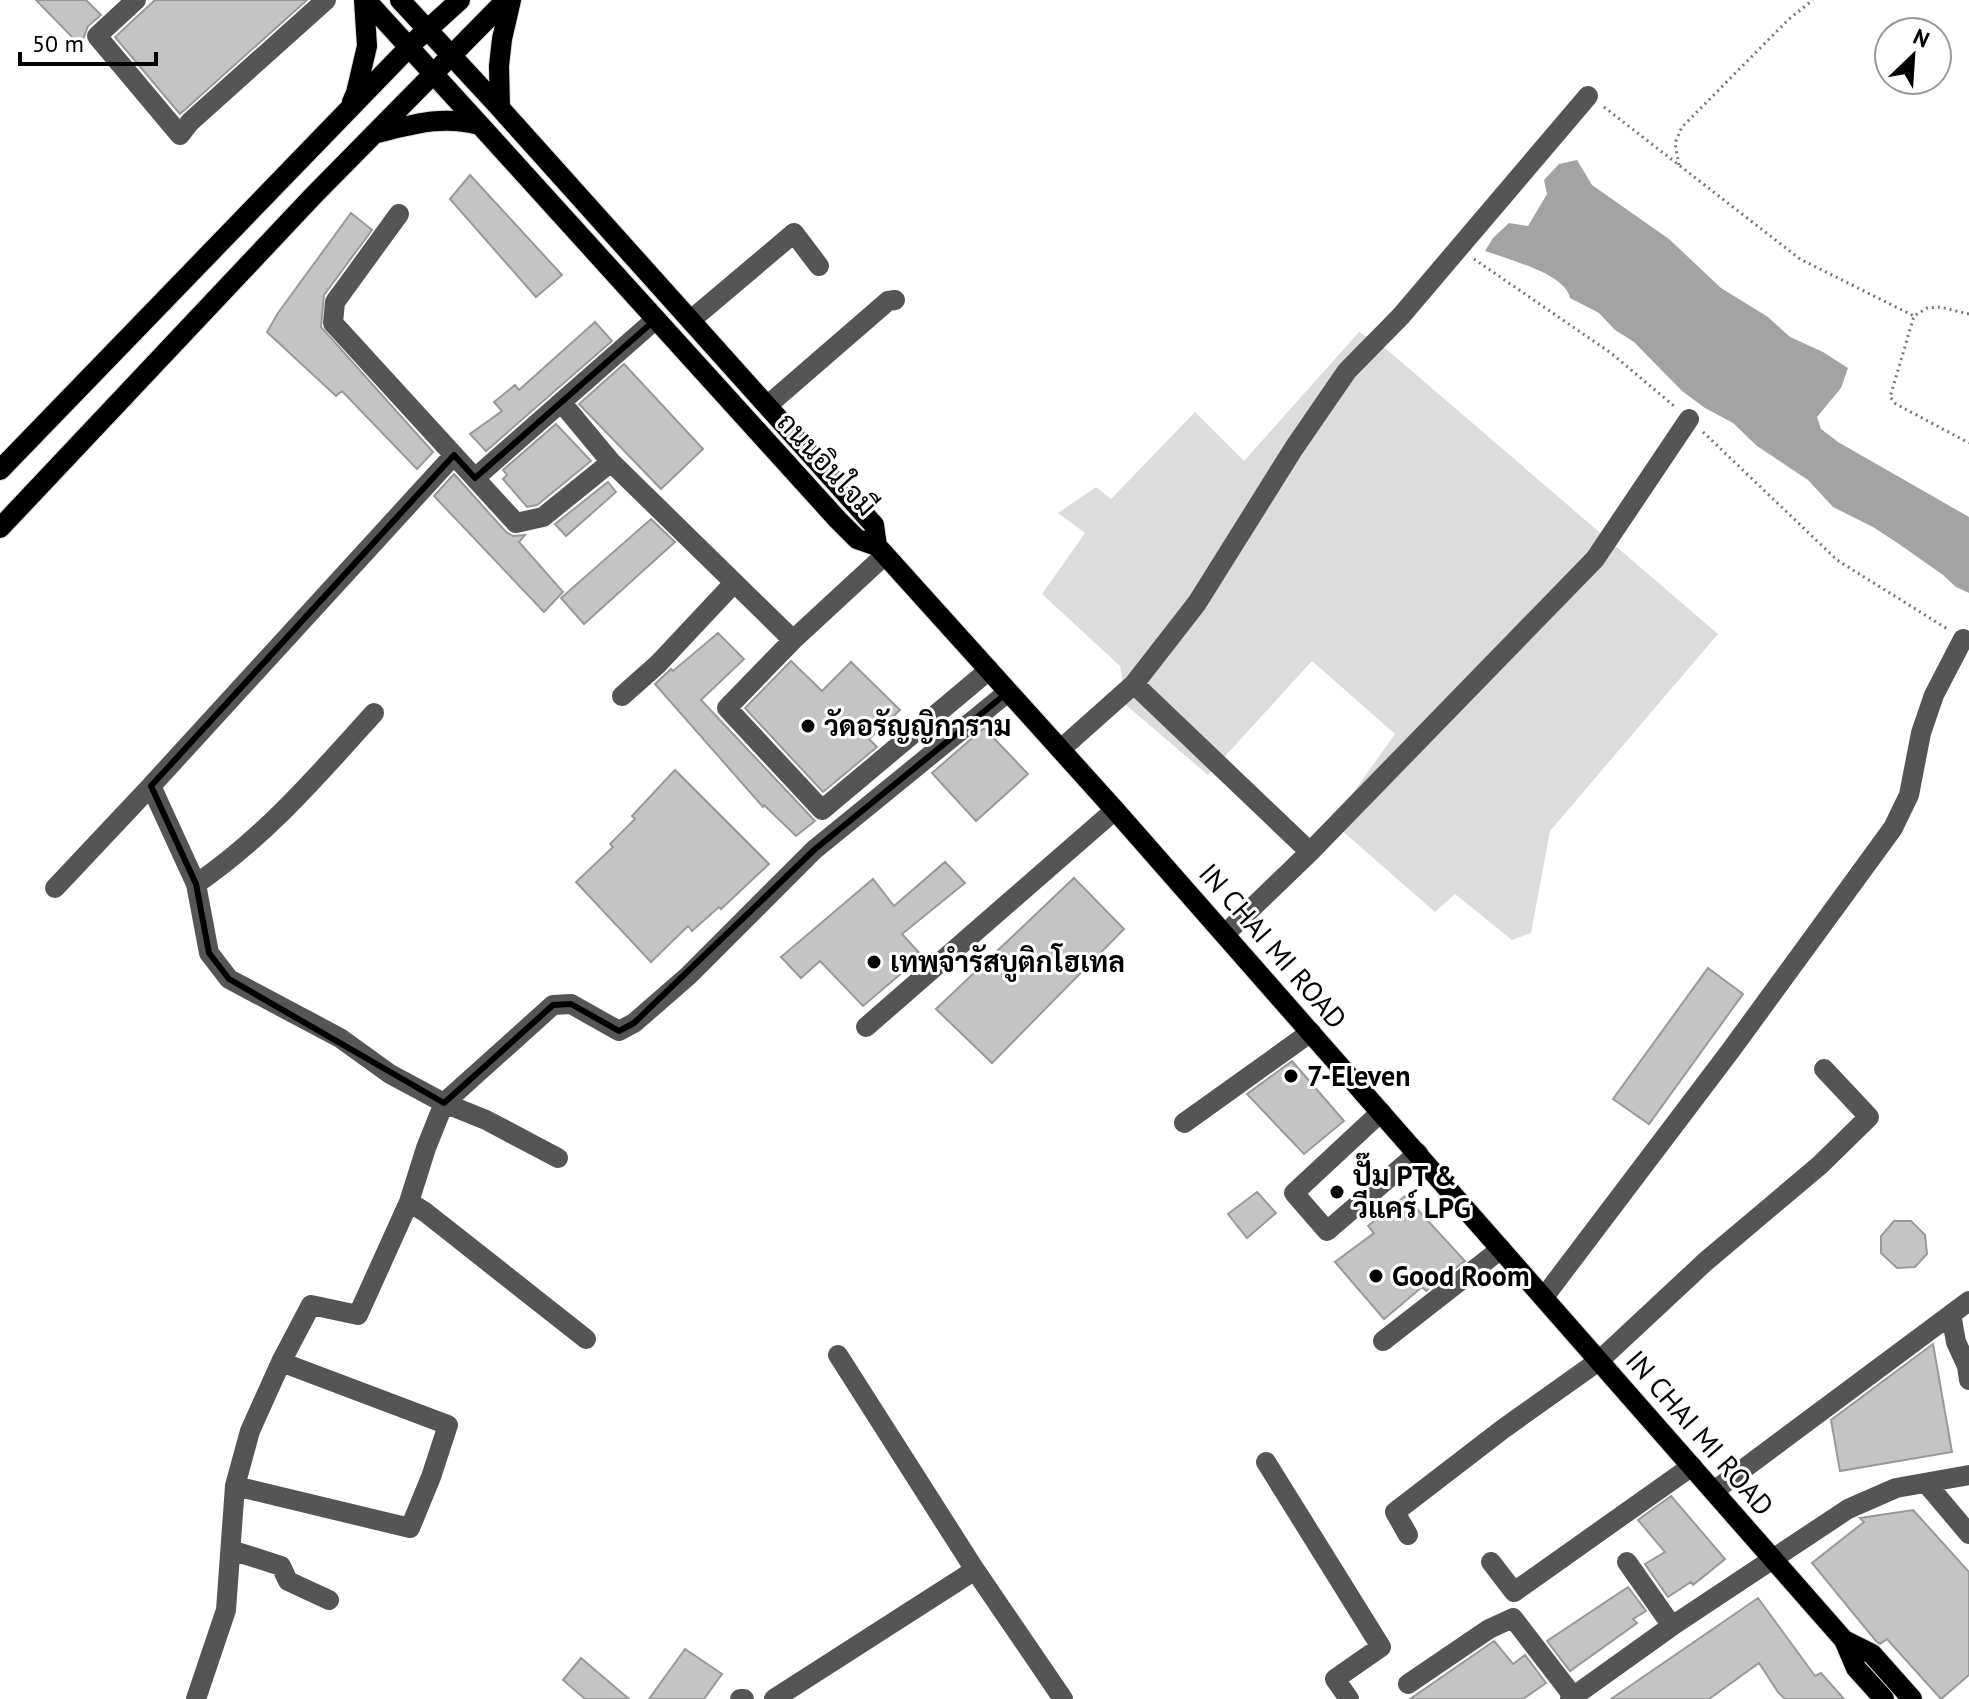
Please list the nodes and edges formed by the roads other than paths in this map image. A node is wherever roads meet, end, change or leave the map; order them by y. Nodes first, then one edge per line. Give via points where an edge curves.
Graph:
1 (136, 0) edge
2 (326, 0) edge
3 (365, 0) edge
4 (400, 0) edge
5 (460, 0) edge
6 (509, 0) edge
7 (427, 30) junction
8 (409, 47) junction
9 (451, 56) junction
10 (434, 74) junction
11 (1588, 96) road end
12 (500, 108) junction
13 (349, 109) junction
14 (480, 125) junction
15 (377, 133) junction
16 (399, 214) dead end
17 (819, 266) dead end
18 (895, 300) dead end
19 (656, 319) junction
20 (691, 320) junction
21 (562, 403) junction
22 (768, 405) junction
23 (1689, 419) road end
24 (454, 455) junction
25 (611, 462) junction
26 (0, 470) edge
27 (475, 478) junction
28 (0, 528) edge
29 (881, 550) junction
30 (734, 583) junction
31 (1963, 639) road end
32 (793, 640) junction
33 (989, 670) junction
34 (1134, 684) junction
35 (1008, 692) junction
36 (622, 696) dead end
37 (374, 713) dead end
38 (1061, 749) junction
39 (151, 786) junction
40 (1115, 810) junction
41 (1310, 852) junction
42 (196, 884) junction
43 (55, 888) dead end
44 (1225, 934) junction
45 (866, 1027) dead end
46 (1311, 1032) junction
47 (1824, 1069) dead end
48 (444, 1103) junction
49 (1381, 1112) junction
50 (1184, 1123) dead end
51 (1416, 1151) junction
52 (558, 1158) dead end
53 (409, 1202) junction
54 (1501, 1249) junction
55 (1544, 1297) junction
56 (1969, 1301) edge
57 (1951, 1314) junction
58 (586, 1339) dead end
59 (1383, 1341) dead end
60 (1963, 1342) edge
61 (838, 1355) dead end
62 (1600, 1360) junction
63 (281, 1362) junction
64 (1969, 1380) edge
65 (1266, 1462) dead end
66 (1692, 1466) junction
67 (1969, 1475) edge
68 (1926, 1483) junction
69 (235, 1486) junction
70 (1714, 1491) junction
71 (1969, 1534) edge
72 (1408, 1535) dead end
73 (231, 1550) junction
74 (1773, 1558) junction
75 (1491, 1562) dead end
76 (1627, 1562) dead end
77 (975, 1570) junction
78 (329, 1600) dead end
79 (1672, 1626) junction
80 (1844, 1640) junction
81 (1408, 1684) dead end
82 (778, 1697) edge
83 (1571, 1698) edge
84 (196, 1699) edge
85 (1062, 1699) edge
86 (1349, 1699) edge
87 (1884, 1699) edge
88 (1912, 1699) edge

1 - 2 street via 97,36 180,135
3 - 8 main road, ถนนอินใจมี
3 - 13 main road, ถนนอินใจมี via 367,46
4 - 7 main road, ถนนอินใจมี
5 - 7 main road
6 - 9 main road
6 - 12 main road via 499,66
7 - 8 main road
7 - 9 main road, ถนนอินใจมี
8 - 10 main road, ถนนอินใจมี
8 - 13 main road
9 - 10 main road
9 - 12 main road, ถนนอินใจมี
10 - 14 main road, ถนนอินใจมี
10 - 15 main road
11 - 34 street via 1401,316 1347,371 1197,603
12 - 20 main road, ถนนอินใจมี
13 - 26 main road
14 - 15 main road via 446,120
14 - 19 main road, ถนนอินใจมี
15 - 28 main road
16 - 24 street via 335,302 333,323
17 - 20 street via 794,233
18 - 22 street
19 - 21 street
19 - 29 main road, ถนนอินใจมี via 838,520 857,539
20 - 22 main road, ถนนอินใจมี
21 - 25 street
21 - 27 street
22 - 29 main road, ถนนอินใจมี via 874,525
23 - 41 street via 1595,559
24 - 27 street
24 - 39 street
25 - 27 street via 543,517 516,523
25 - 30 street
29 - 32 street
29 - 33 main road, IN CHAI MI ROAD
30 - 32 street
30 - 36 street
31 - 55 street via 1934,695 1909,795 1893,828
32 - 33 street via 727,708 822,810
33 - 35 main road, IN CHAI MI ROAD
34 - 38 street
34 - 41 street
35 - 38 main road, IN CHAI MI ROAD
35 - 48 street via 814,850 634,1023 619,1031 571,1004 553,1005
37 - 42 street via 285,810
38 - 40 main road, IN CHAI MI ROAD
39 - 42 street
39 - 43 street
40 - 44 main road, IN CHAI MI ROAD
40 - 45 street
41 - 44 street
42 - 48 street via 209,953 229,979 340,1038 390,1074
44 - 46 main road, IN CHAI MI ROAD
46 - 49 main road, IN CHAI MI ROAD
46 - 50 street
47 - 62 street via 1869,1117
48 - 52 street
48 - 53 street
49 - 51 main road, IN CHAI MI ROAD
49 - 51 street via 1294,1193 1327,1231
51 - 54 main road, IN CHAI MI ROAD
53 - 58 street
53 - 63 street via 358,1315 311,1305
54 - 55 main road, IN CHAI MI ROAD
54 - 59 street
55 - 62 main road, IN CHAI MI ROAD
56 - 57 street
57 - 60 street
57 - 70 street
60 - 64 street
61 - 77 street
62 - 66 main road, IN CHAI MI ROAD
62 - 72 street via 1395,1512
63 - 69 street via 250,1431
63 - 69 street via 448,1425 431,1477 410,1528
65 - 86 street via 1381,1647 1335,1679
66 - 70 main road, IN CHAI MI ROAD
66 - 75 street via 1514,1592
67 - 68 street
68 - 71 street
68 - 74 street via 1896,1488 1848,1509
69 - 73 street
70 - 74 main road, IN CHAI MI ROAD
73 - 78 street via 281,1566 288,1581
73 - 84 street via 226,1610
74 - 79 street
74 - 80 main road, IN CHAI MI ROAD
76 - 79 street
77 - 82 street
77 - 85 street
79 - 83 street
80 - 87 main road, IN CHAI MI ROAD via 1856,1668
80 - 88 main road, IN CHAI MI ROAD via 1872,1654
81 - 83 street via 1513,1618

